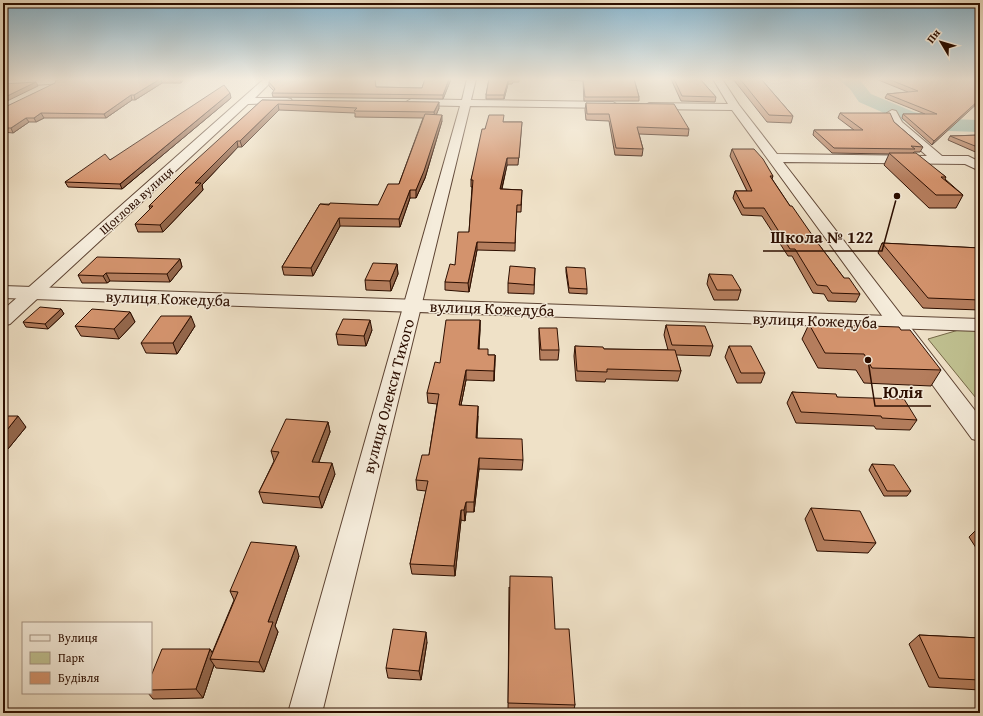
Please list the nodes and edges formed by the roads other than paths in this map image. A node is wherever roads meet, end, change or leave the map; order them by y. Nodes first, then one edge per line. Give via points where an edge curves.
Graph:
1 (234, 112) edge
2 (463, 112) edge
3 (739, 112) edge
4 (892, 113) edge
5 (773, 158) junction
6 (939, 160) junction
7 (980, 167) edge
8 (3, 292) edge
9 (34, 294) junction
10 (412, 305) junction
11 (3, 320) edge
12 (896, 323) junction
13 (980, 325) edge
14 (980, 433) edge
15 (305, 713) edge

1 - 9 street, Щоглова вулиця via 42,284
2 - 10 street, вулиця Олекси Тихого
3 - 5 street
4 - 6 street via 902,128
5 - 6 street
5 - 12 street
6 - 7 street via 968,160
8 - 9 street, вулиця Кожедуба
9 - 10 street, вулиця Кожедуба
9 - 11 street, Щоглова вулиця
10 - 12 street, вулиця Кожедуба
10 - 15 street, вулиця Олекси Тихого
12 - 13 street, вулиця Кожедуба
12 - 14 street

